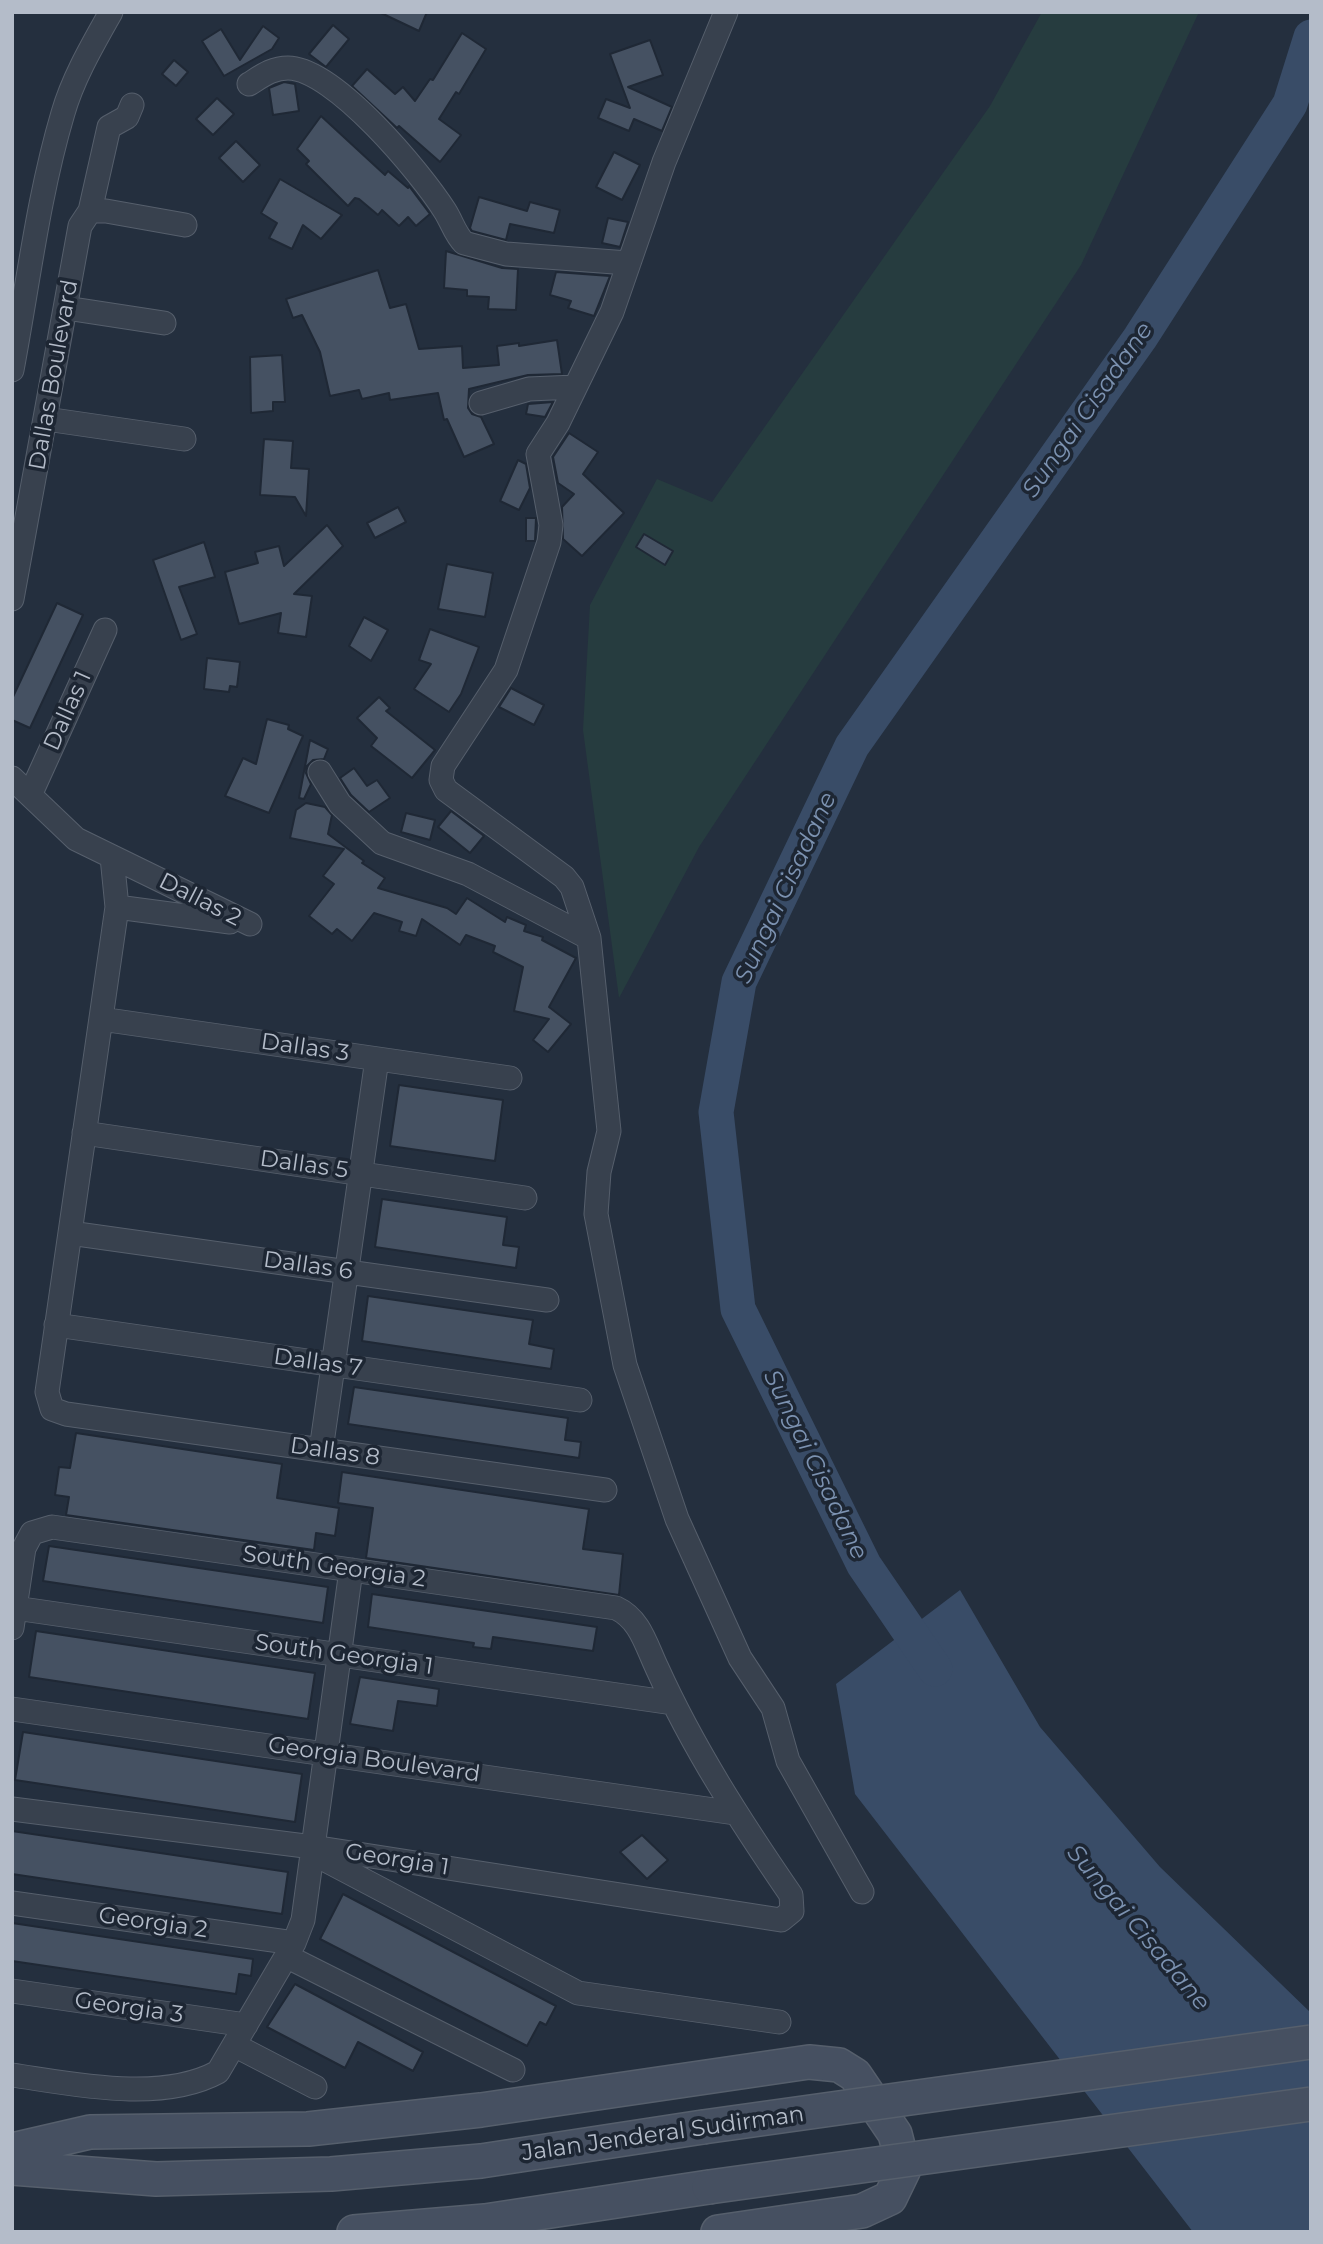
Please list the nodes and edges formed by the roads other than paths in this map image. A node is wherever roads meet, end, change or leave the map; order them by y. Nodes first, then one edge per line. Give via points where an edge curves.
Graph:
1 (111, 12) edge
2 (726, 12) edge
3 (249, 84) dead end
4 (132, 105) dead end
5 (98, 211) junction
6 (185, 225) dead end
7 (23, 243) edge
8 (628, 262) junction
9 (21, 268) edge
10 (66, 308) junction
11 (164, 323) dead end
12 (12, 370) edge
13 (575, 387) junction
14 (481, 403) dead end
15 (46, 419) junction
16 (184, 439) dead end
17 (12, 599) edge
18 (105, 630) dead end
19 (320, 772) dead end
20 (12, 778) edge
21 (31, 793) junction
22 (112, 857) junction
23 (117, 908) junction
24 (589, 938) junction
25 (101, 1018) junction
26 (377, 1059) junction
27 (510, 1078) dead end
28 (84, 1133) junction
29 (360, 1174) junction
30 (525, 1198) dead end
31 (70, 1233) junction
32 (346, 1272) junction
33 (547, 1300) dead end
34 (56, 1325) junction
35 (333, 1365) junction
36 (580, 1401) dead end
37 (321, 1450) junction
38 (605, 1490) dead end
39 (351, 1570) junction
40 (14, 1618) edge
41 (339, 1655) junction
42 (673, 1703) junction
43 (12, 1709) edge
44 (326, 1753) junction
45 (12, 1809) edge
46 (735, 1812) junction
47 (312, 1850) junction
48 (862, 1892) dead end
49 (12, 1903) edge
50 (290, 1950) junction
51 (12, 1991) edge
52 (779, 2022) dead end
53 (246, 2025) junction
54 (1311, 2042) edge
55 (234, 2045) junction
56 (513, 2070) dead end
57 (12, 2075) edge
58 (315, 2087) dead end
59 (1311, 2104) edge
60 (12, 2150) edge
61 (12, 2168) edge
62 (354, 2232) edge
63 (718, 2232) edge

1 - 7 street via 63,111
2 - 8 street
3 - 8 street via 274,69 299,69 317,77 370,119 419,176 459,238 469,245 541,258
4 - 5 street, Dallas Boulevard via 127,117 109,127
5 - 6 street
5 - 10 street, Dallas Boulevard via 80,226
7 - 9 street
8 - 13 street via 612,312
9 - 12 street
10 - 11 street
10 - 15 street, Dallas Boulevard
13 - 14 street via 529,389
13 - 24 street via 538,454 550,536 506,670 443,766 441,780 457,799 569,883
15 - 16 street
15 - 17 street, Dallas Boulevard
18 - 21 street, Dallas 1
19 - 24 street via 340,804 382,843 468,874
20 - 21 street
21 - 22 street via 76,839
22 - 23 street
22 - 23 street, Dallas 2 via 250,924
23 - 25 street
24 - 48 street via 609,1131 599,1172 596,1214 625,1365 683,1531 740,1658 773,1708 788,1761
25 - 26 street, Dallas 3
25 - 28 street
26 - 27 street, Dallas 3
26 - 29 street
28 - 29 street, Dallas 5
28 - 31 street
29 - 30 street, Dallas 5
29 - 32 street
31 - 32 street, Dallas 6
31 - 34 street
32 - 33 street, Dallas 6
32 - 35 street
34 - 35 street, Dallas 7
34 - 37 street, Dallas 8 via 47,1392 52,1409
35 - 36 street, Dallas 7
35 - 37 street
37 - 38 street, Dallas 8
39 - 40 street, South Georgia 2 via 52,1527 32,1532 24,1548
39 - 41 street
39 - 42 street, South Georgia 2 via 616,1608 635,1620
40 - 41 street, South Georgia 1
41 - 42 street, South Georgia 1
41 - 44 street
42 - 46 street
43 - 44 street, Georgia Boulevard
44 - 46 street, Georgia Boulevard
44 - 47 street
45 - 47 street, Georgia 1
46 - 47 street, Georgia 1 via 791,1895 792,1911 781,1920
47 - 50 street via 303,1920
47 - 52 street, Georgia 1 via 578,1993
49 - 50 street, Georgia 2
50 - 53 street
50 - 56 street, Georgia 2
51 - 53 street, Georgia 3
53 - 55 street
54 - 61 main road, Jalan Jenderal Sudirman, bridge via 481,2161 331,2174 156,2179
55 - 57 street via 218,2072 205,2079 127,2091
55 - 58 street
59 - 62 main road, bridge via 485,2221
60 - 63 main road via 90,2132 308,2129 441,2115 809,2062 839,2065 855,2075 895,2134 904,2169 890,2198 862,2211

